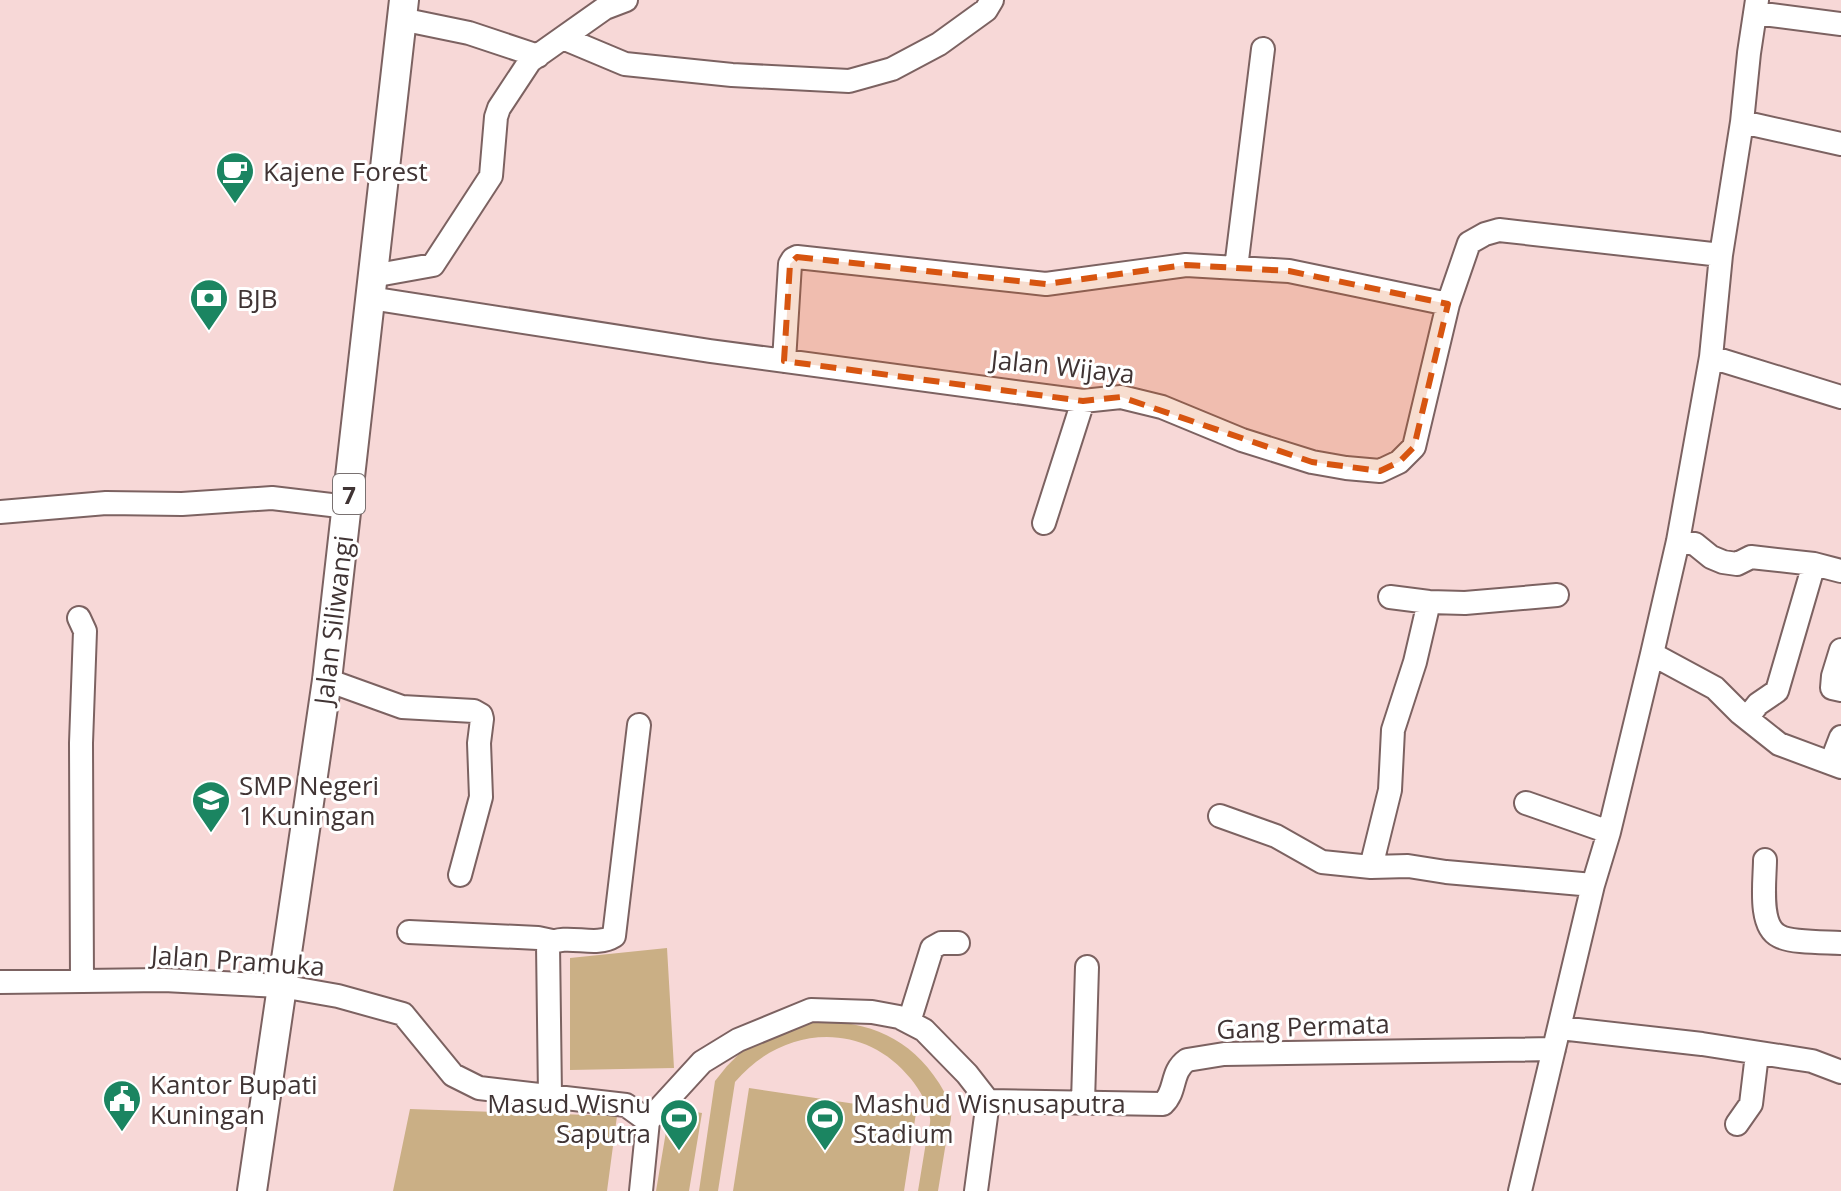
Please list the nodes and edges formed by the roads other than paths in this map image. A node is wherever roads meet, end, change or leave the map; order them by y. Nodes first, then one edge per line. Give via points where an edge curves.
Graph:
1 (626, 0) edge
2 (992, 0) edge
3 (1756, 6) edge
4 (402, 10) edge
5 (1841, 24) edge
6 (563, 38) junction
7 (1263, 49) dead end
8 (538, 56) junction
9 (1742, 122) junction
10 (1841, 144) edge
11 (1721, 255) junction
12 (1236, 268) junction
13 (371, 287) junction
14 (1448, 304) junction
15 (1711, 357) junction
16 (784, 361) junction
17 (1841, 397) edge
18 (1083, 401) junction
19 (348, 507) junction
20 (0, 512) edge
21 (1044, 523) dead end
22 (1678, 541) junction
23 (1814, 564) junction
24 (1841, 571) edge
25 (1557, 595) dead end
26 (1390, 597) dead end
27 (1429, 602) junction
28 (79, 618) dead end
29 (1841, 650) edge
30 (1652, 654) junction
31 (327, 680) junction
32 (1841, 690) edge
33 (1747, 718) junction
34 (639, 725) dead end
35 (1841, 737) edge
36 (1836, 765) edge
37 (1526, 803) dead end
38 (1220, 816) dead end
39 (1609, 832) junction
40 (1765, 860) dead end
41 (1371, 867) junction
42 (460, 875) dead end
43 (1593, 885) junction
44 (409, 932) dead end
45 (552, 941) junction
46 (958, 943) dead end
47 (1841, 943) edge
48 (1087, 967) dead end
49 (82, 981) junction
50 (0, 982) edge
51 (281, 986) junction
52 (909, 1022) junction
53 (1557, 1038) junction
54 (1757, 1054) junction
55 (1841, 1072) edge
56 (550, 1096) junction
57 (988, 1101) junction
58 (1083, 1102) junction
59 (648, 1121) junction
60 (1737, 1124) dead end
61 (252, 1191) edge
62 (641, 1191) edge
63 (976, 1191) edge
64 (1520, 1191) edge

1 - 6 street
2 - 6 street via 939,44 892,69 849,81 625,64
3 - 5 street
3 - 9 street
4 - 8 street
4 - 13 main road, Jalan Siliwangi / 7
6 - 8 street
7 - 12 street
8 - 13 street via 499,108 487,184 433,265
9 - 10 street
9 - 11 street
11 - 14 street, Jalan Wijaya via 1499,230 1469,243
11 - 15 street
12 - 14 street via 1289,271
12 - 16 street via 1186,265 1046,284 797,257 790,264
13 - 16 street, Jalan Wijaya
13 - 19 main road, Jalan Siliwangi / 7
14 - 18 street, Jalan Wijaya via 1414,447 1380,471 1312,462 1121,397
15 - 17 street
15 - 22 street
16 - 18 street, Jalan Wijaya
18 - 21 street
19 - 20 street via 272,498
19 - 31 main road, Jalan Siliwangi / 7
22 - 23 street via 1695,544 1723,562 1737,564 1751,557
22 - 30 street
23 - 24 street
23 - 33 street via 1777,691
25 - 27 street
26 - 27 street
27 - 41 street via 1393,730 1390,790
28 - 49 street via 85,631
29 - 32 street via 1832,688
30 - 33 street via 1715,688
30 - 39 street
31 - 42 street via 402,707 481,715 481,797
31 - 51 main road, Jalan Siliwangi / 7
33 - 36 street via 1779,744
34 - 45 street via 614,936 606,941
35 - 36 street
37 - 39 street
38 - 41 street via 1276,836 1322,862
39 - 43 street
40 - 47 street via 1768,927 1788,939
41 - 43 street
43 - 53 street
44 - 45 street
45 - 56 street
46 - 52 street via 932,948
48 - 58 street
49 - 50 street, Jalan Pramuka
49 - 51 street, Jalan Pramuka
51 - 56 street, Jalan Pramuka via 403,1014 453,1075 479,1088
51 - 61 main road, Jalan Siliwangi / 7
52 - 57 street via 924,1030
52 - 59 street via 872,1012 811,1010 738,1040 702,1062
53 - 54 street via 1702,1044
53 - 58 street, Gang Permata via 1224,1054 1187,1060 1178,1067 1163,1104
53 - 64 street
54 - 55 street via 1812,1061
54 - 60 street via 1751,1104
56 - 59 street, Jalan Pramuka via 626,1105
57 - 58 street, Gang Permata
57 - 63 street
59 - 62 street

